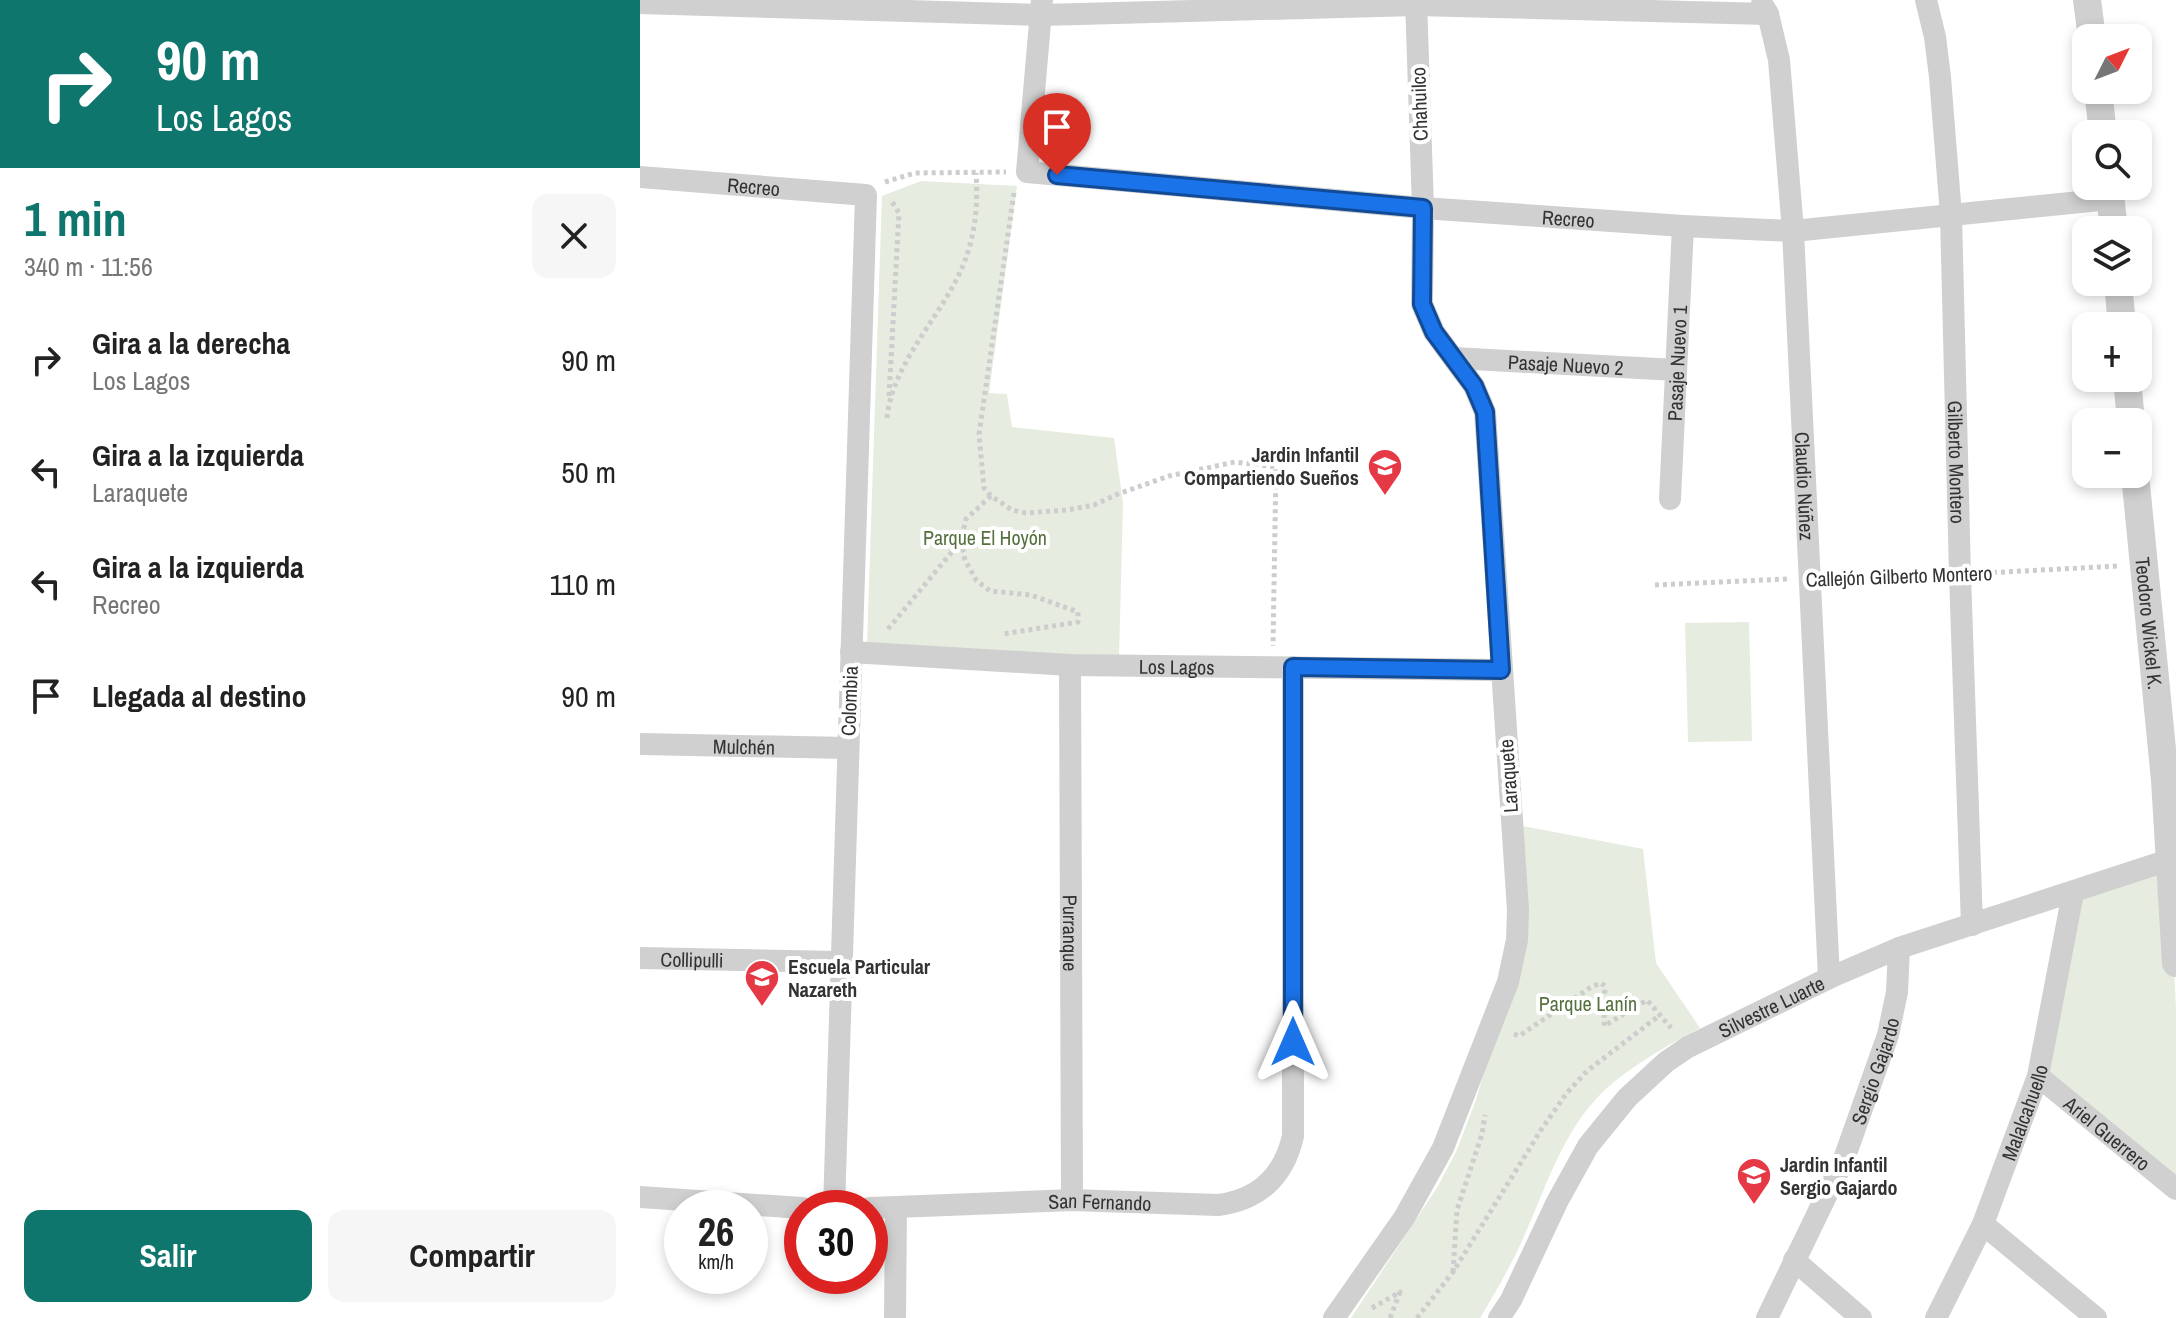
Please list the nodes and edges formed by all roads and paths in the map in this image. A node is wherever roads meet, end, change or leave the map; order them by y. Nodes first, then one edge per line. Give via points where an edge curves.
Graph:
1 (1926, 0) edge
2 (2087, 0) edge
3 (1416, 2) edge
4 (640, 3) edge
5 (1764, 7) edge
6 (1042, 8) edge
7 (2090, 24) edge
8 (1022, 172) junction
9 (976, 173) junction
10 (640, 177) edge
11 (871, 191) junction
12 (2072, 197) edge
13 (1423, 208) junction
14 (1951, 215) junction
15 (1683, 226) junction
16 (1793, 231) junction
17 (1454, 358) junction
18 (1676, 370) junction
19 (889, 401) junction
20 (885, 431) dead end
21 (2136, 488) edge
22 (991, 496) junction
23 (1670, 499) dead end
24 (961, 540) junction
25 (2143, 564) junction
26 (1960, 575) junction
27 (1809, 578) junction
28 (1655, 585) dead end
29 (1001, 634) dead end
30 (851, 652) junction
31 (874, 654) junction
32 (1070, 665) junction
33 (1283, 667) junction
34 (1501, 670) junction
35 (640, 744) edge
36 (848, 748) junction
37 (2172, 859) junction
38 (2174, 888) edge
39 (2073, 893) junction
40 (1972, 925) junction
41 (1899, 948) junction
42 (640, 958) edge
43 (840, 962) junction
44 (2176, 963) edge
45 (1829, 978) junction
46 (1495, 1011) junction
47 (1660, 1015) junction
48 (1688, 1047) junction
49 (2038, 1076) junction
50 (2176, 1189) edge
51 (834, 1190) edge
52 (640, 1197) edge
53 (1072, 1200) junction
54 (784, 1207) edge
55 (888, 1207) edge
56 (896, 1207) junction
57 (1983, 1224) junction
58 (1794, 1260) junction
59 (1367, 1312) dead end
60 (895, 1318) edge
61 (1334, 1318) edge
62 (1390, 1318) edge
63 (1417, 1318) edge
64 (1499, 1318) edge
65 (1767, 1318) edge
66 (1861, 1318) edge
67 (1936, 1318) edge
68 (2096, 1318) edge

1 - 14 street, Gilberto Montero via 1940,77
2 - 7 street
3 - 5 street
3 - 6 street
3 - 13 street, Chahuilco
4 - 6 street
5 - 16 street, Claudio Núñez via 1779,60
6 - 8 street
8 - 9 path
8 - 13 street, Recreo
8 - 22 path via 979,434 984,488
9 - 11 path via 915,173 887,180
9 - 19 path via 976,219 964,265
10 - 11 street, Recreo
11 - 19 path via 893,203 899,213
11 - 30 street, Colombia
12 - 14 street, Recreo
13 - 15 street, Recreo
13 - 17 street, Laraquete via 1422,304
14 - 16 street, Recreo
14 - 26 street, Gilberto Montero
15 - 16 street, Recreo
15 - 18 street, Pasaje Nuevo 1
16 - 27 street, Claudio Núñez
17 - 18 street, Pasaje Nuevo 2
17 - 34 street, Laraquete via 1485,412
18 - 23 street, Pasaje Nuevo 1
19 - 20 path
21 - 25 street, Teodoro Wickel K.
22 - 24 path via 966,519
22 - 33 path via 1026,513 1067,510 1169,476 1235,462 1276,467
24 - 29 path via 970,570 990,591 1031,595 1078,612 1078,622
24 - 31 path via 875,645
25 - 26 path, Callejón Gilberto Montero
25 - 37 street, Teodoro Wickel K.
26 - 27 path, Callejón Gilberto Montero
26 - 40 street, Gilberto Montero
27 - 28 path, Callejón Gilberto Montero
27 - 45 street, Claudio Núñez
30 - 31 street, Los Lagos
30 - 36 street, Colombia
31 - 32 street, Los Lagos
32 - 33 street, Los Lagos
32 - 53 street, Purranque
33 - 34 street, Los Lagos
33 - 53 street, San Fernando via 1293,1136 1281,1169 1270,1182 1233,1203
34 - 46 street, Laraquete via 1518,925 1514,961
35 - 36 street, Mulchén
36 - 43 street, Colombia
37 - 38 street, Teodoro Wickel K.
37 - 39 street, Silvestre Luarte
38 - 44 street, Teodoro Wickel K.
39 - 40 street, Silvestre Luarte
39 - 49 street, Malalcahuello
40 - 41 street, Silvestre Luarte
41 - 45 street, Silvestre Luarte
41 - 58 street, Sergio Gajardo via 1888,1035 1844,1159
42 - 43 street, Collipulli
43 - 51 street, Colombia
45 - 48 street, Silvestre Luarte
46 - 47 path via 1508,1018 1519,1036 1601,983 1604,1026 1647,1000
46 - 61 street, Laraquete via 1443,1148 1404,1218
47 - 48 path
47 - 63 path via 1587,1071 1566,1094 1453,1272
48 - 64 street, Silvestre Luarte via 1627,1098 1588,1146
49 - 50 street, Ariel Guerrero
49 - 57 street, Malalcahuello
52 - 54 street
53 - 56 street, San Fernando
55 - 56 street, San Fernando
56 - 60 street
57 - 67 street, Malalcahuello
57 - 68 street
58 - 65 street, Sergio Gajardo
58 - 66 street
59 - 62 path via 1400,1292

